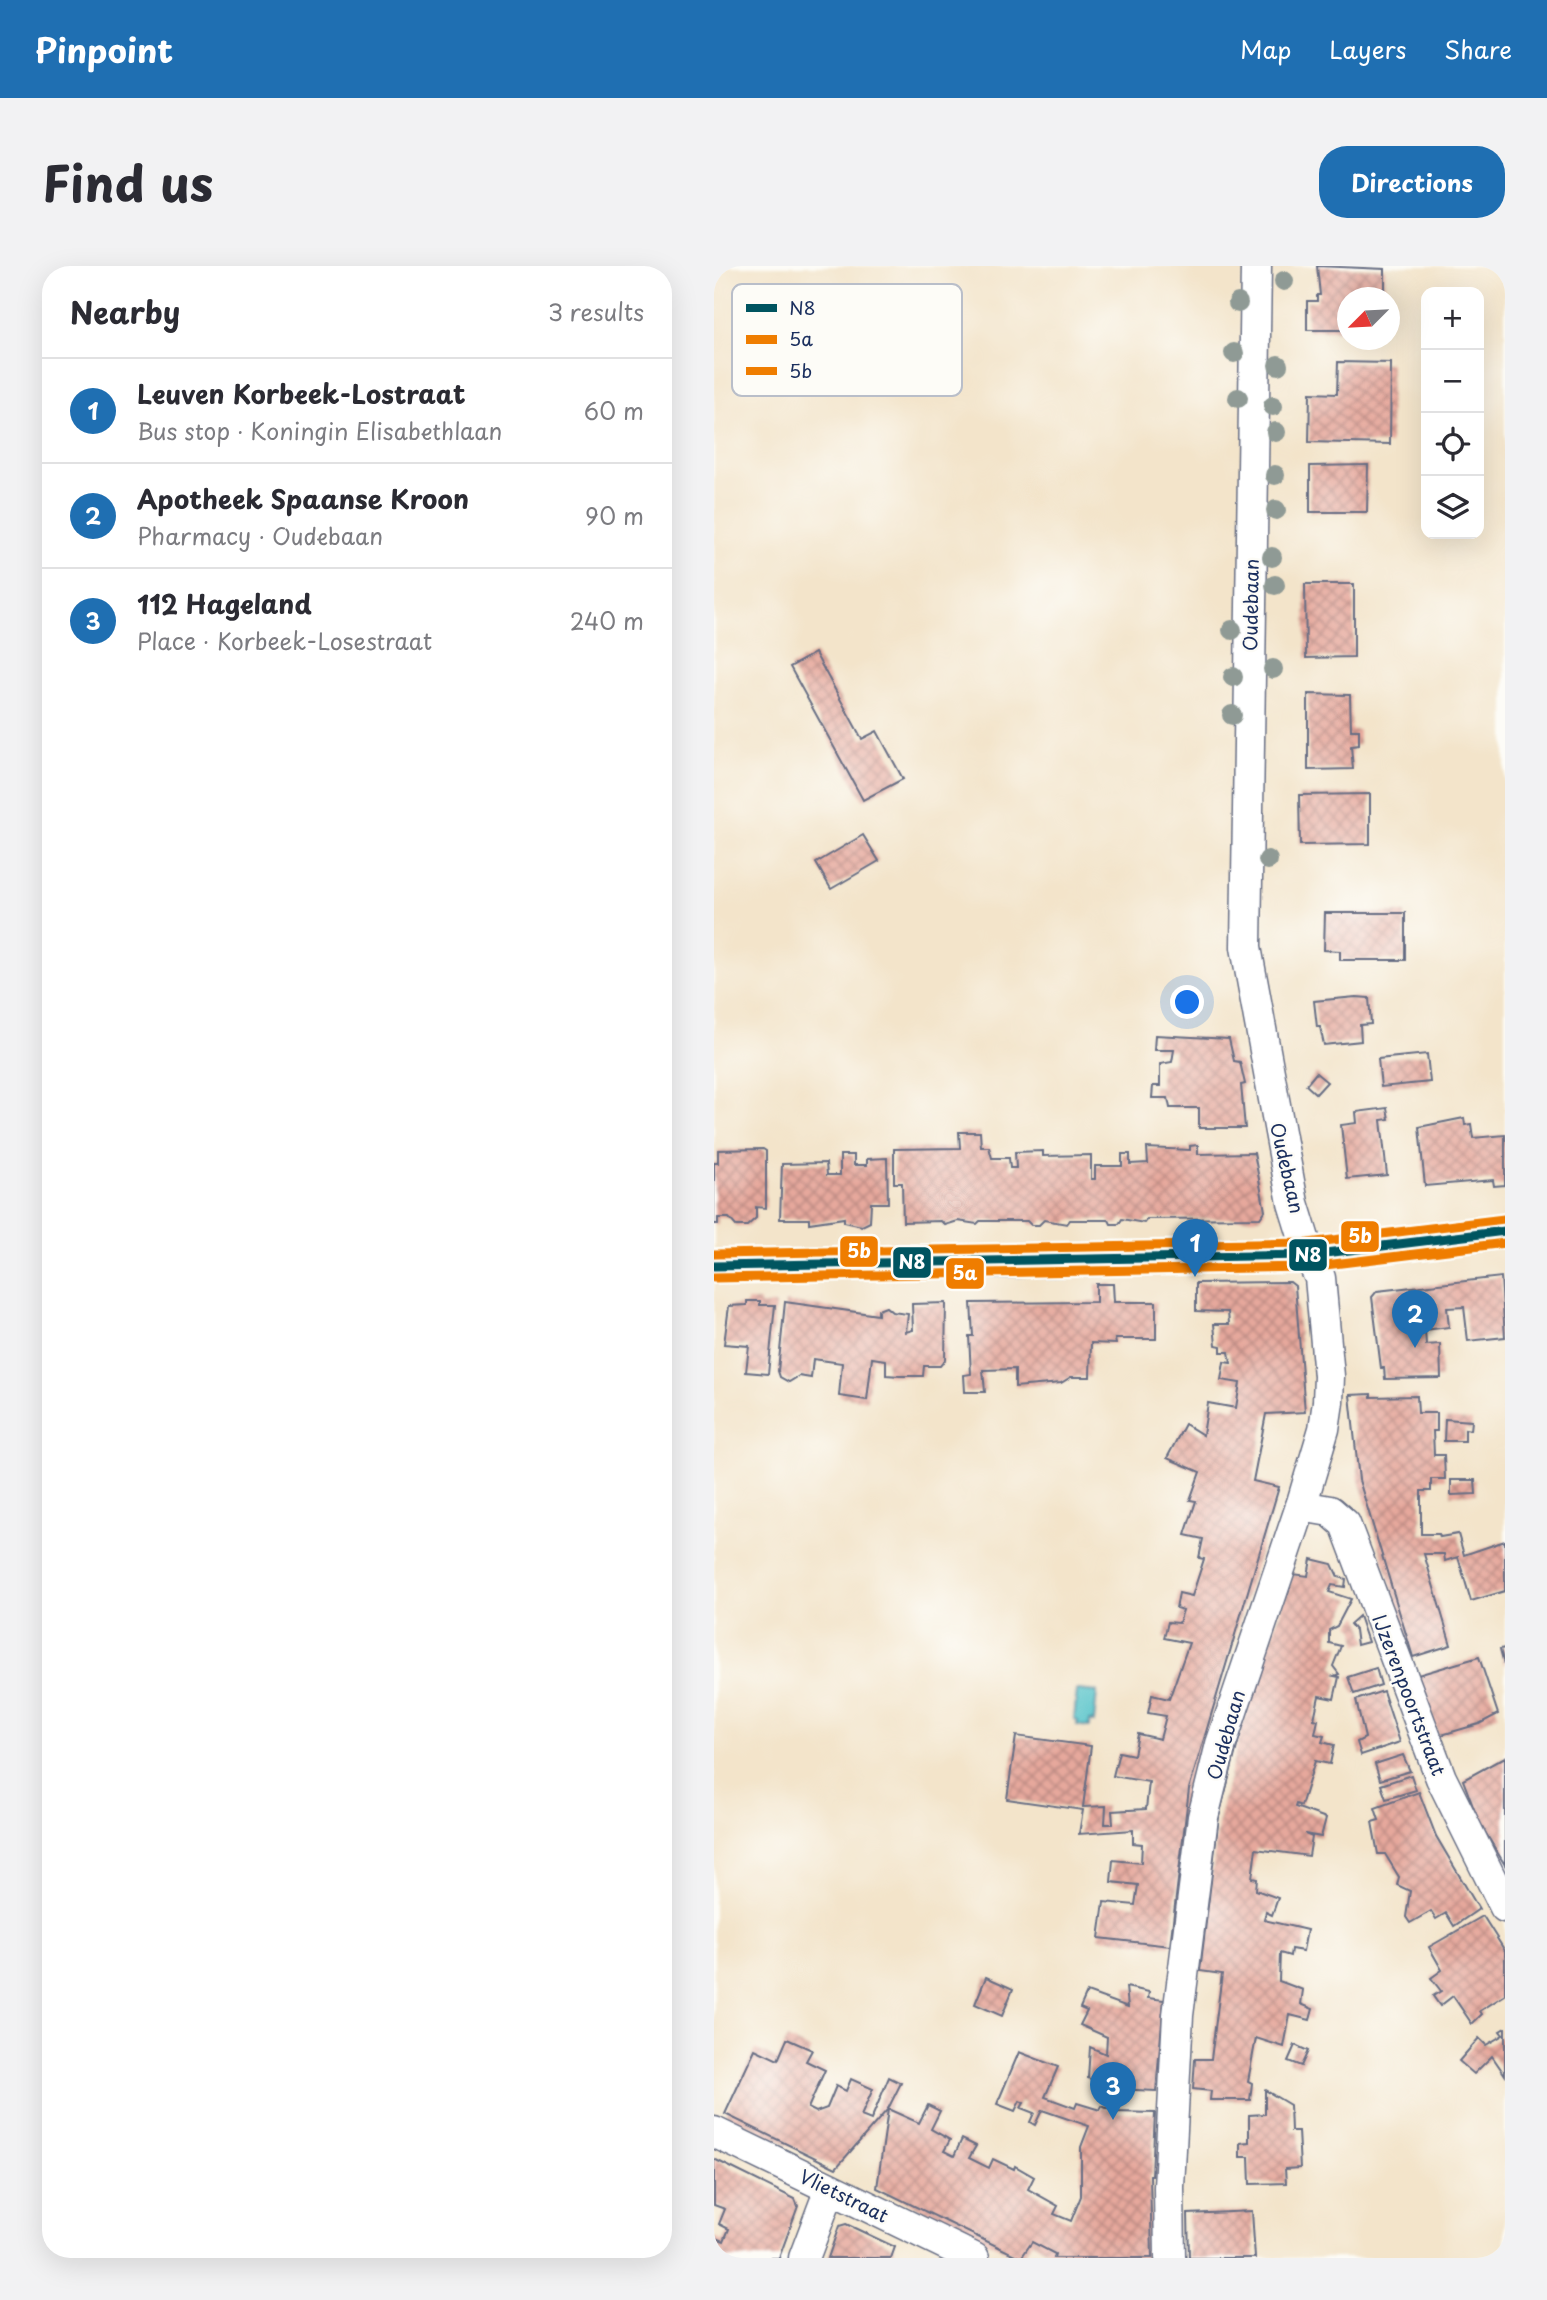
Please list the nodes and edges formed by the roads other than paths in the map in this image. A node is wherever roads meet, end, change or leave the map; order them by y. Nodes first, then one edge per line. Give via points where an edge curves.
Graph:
1 (1256, 266) edge
2 (1505, 1231) edge
3 (1309, 1255) junction
4 (714, 1266) edge
5 (1301, 1506) junction
6 (1505, 1907) edge
7 (714, 2133) edge
8 (830, 2189) junction
9 (804, 2258) edge
10 (974, 2258) edge
11 (1170, 2258) edge

1 - 3 street, Oudebaan via 1245,947 1293,1203
2 - 3 street
3 - 4 street
3 - 5 street, Oudebaan via 1320,1278 1329,1376 1324,1429
5 - 6 street, IJzerenpoortstraat via 1330,1511 1345,1524 1441,1778
5 - 11 street, Oudebaan via 1221,1744 1206,1805 1176,2049
7 - 8 street, Vlietstraat
8 - 9 street
8 - 10 street, Vlietstraat

